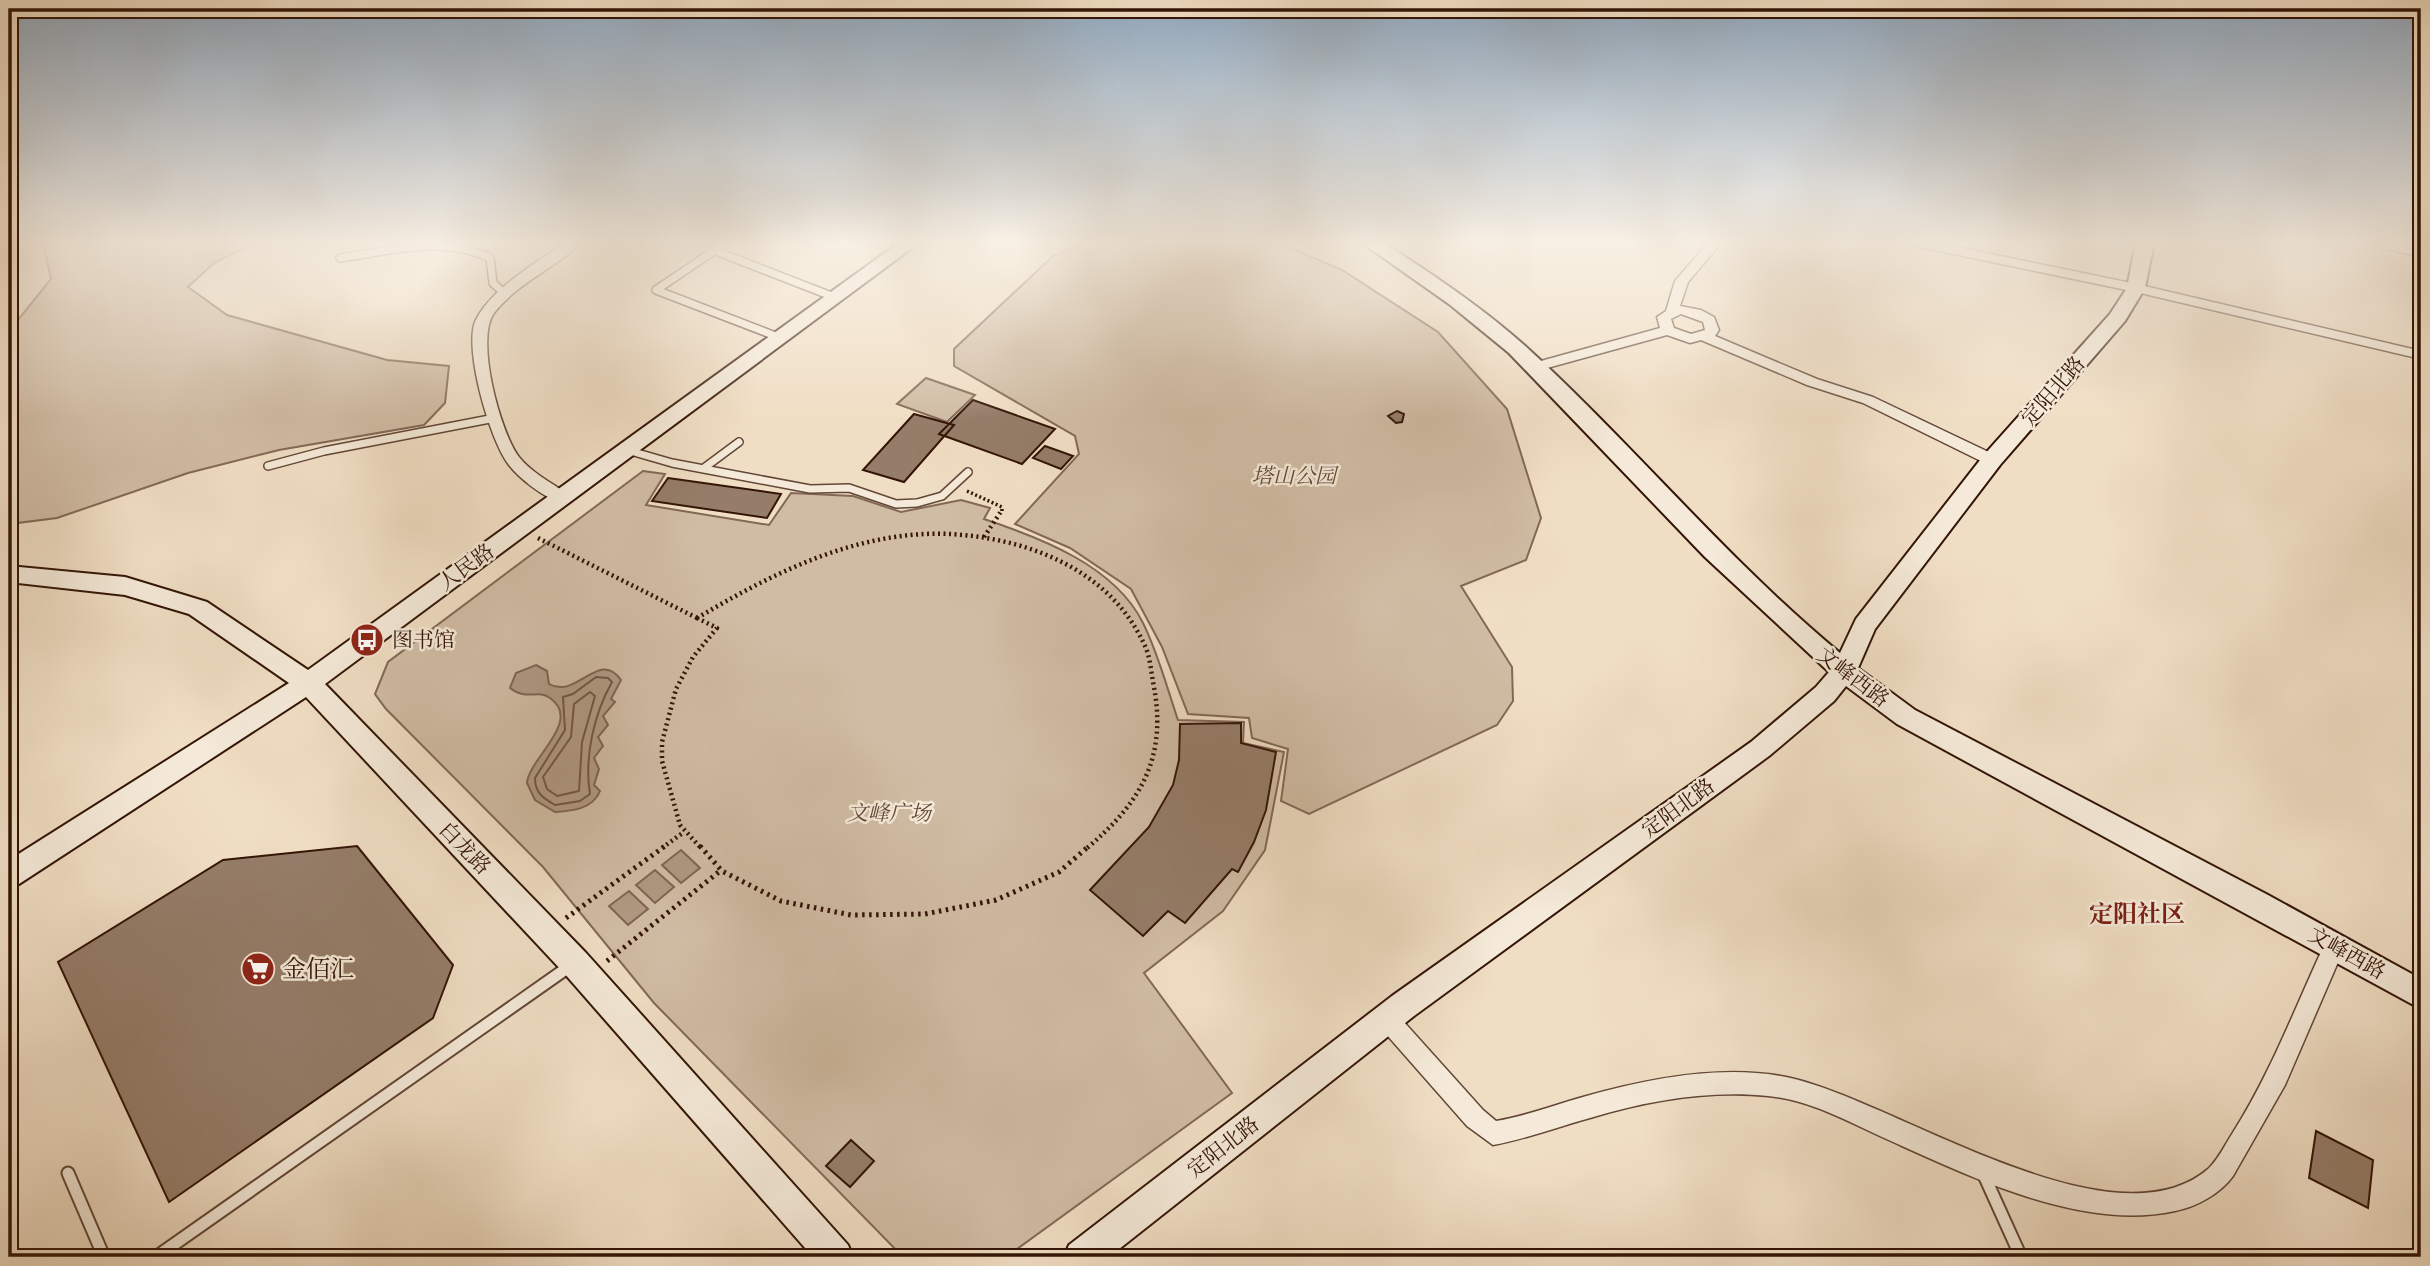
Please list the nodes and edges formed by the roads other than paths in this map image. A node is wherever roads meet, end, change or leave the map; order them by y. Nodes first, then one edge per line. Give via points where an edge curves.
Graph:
1 (501, 301) edge
2 (685, 301) edge
3 (827, 301) edge
4 (1456, 301) edge
5 (1673, 301) edge
6 (2128, 301) edge
7 (2192, 301) edge
8 (1673, 312) junction
9 (1668, 330) junction
10 (778, 337) junction
11 (1704, 337) junction
12 (2421, 355) edge
13 (1535, 367) junction
14 (495, 418) junction
15 (740, 442) dead end
16 (625, 449) junction
17 (1992, 460) junction
18 (268, 466) dead end
19 (704, 468) junction
20 (968, 472) dead end
21 (560, 497) junction
22 (9, 574) edge
23 (1843, 673) junction
24 (308, 683) junction
25 (9, 876) edge
26 (2334, 946) junction
27 (581, 970) junction
28 (2421, 995) edge
29 (1387, 1019) junction
30 (1979, 1165) junction
31 (68, 1173) dead end
32 (104, 1257) edge
33 (156, 1257) edge
34 (836, 1257) edge
35 (1081, 1257) edge
36 (2021, 1257) edge

1 - 14 street via 481,323 480,349
2 - 10 lane
3 - 10 street, 人民路
4 - 13 street, 文峰西路
5 - 8 street
6 - 17 street, 定阳北路
7 - 12 street
8 - 9 street via 1662,321
8 - 11 street via 1696,313 1709,320 1712,330
9 - 11 street via 1690,339
9 - 13 street
10 - 16 street, 人民路
11 - 17 street via 1868,400
13 - 23 street, 文峰西路 via 1793,630
14 - 18 lane via 309,452
14 - 21 street via 513,460
15 - 19 lane
16 - 19 lane
16 - 21 street, 人民路
17 - 23 street, 定阳北路 via 1865,625
19 - 20 lane via 810,489 849,488 896,503 942,496
21 - 24 street, 人民路
22 - 24 street, 白龙路 via 125,586 198,608
23 - 26 street, 文峰西路 via 1906,717
23 - 29 street, 定阳北路 via 1760,749
24 - 25 street, 人民路
24 - 27 street, 白龙路
26 - 28 street, 文峰西路
26 - 30 street via 2258,1118 2217,1177 2188,1196 2139,1207 2081,1200
27 - 33 lane
27 - 34 street, 白龙路
29 - 30 street via 1493,1133 1684,1087 1769,1085 1823,1100
29 - 35 street, 定阳北路
30 - 36 lane
31 - 32 lane

